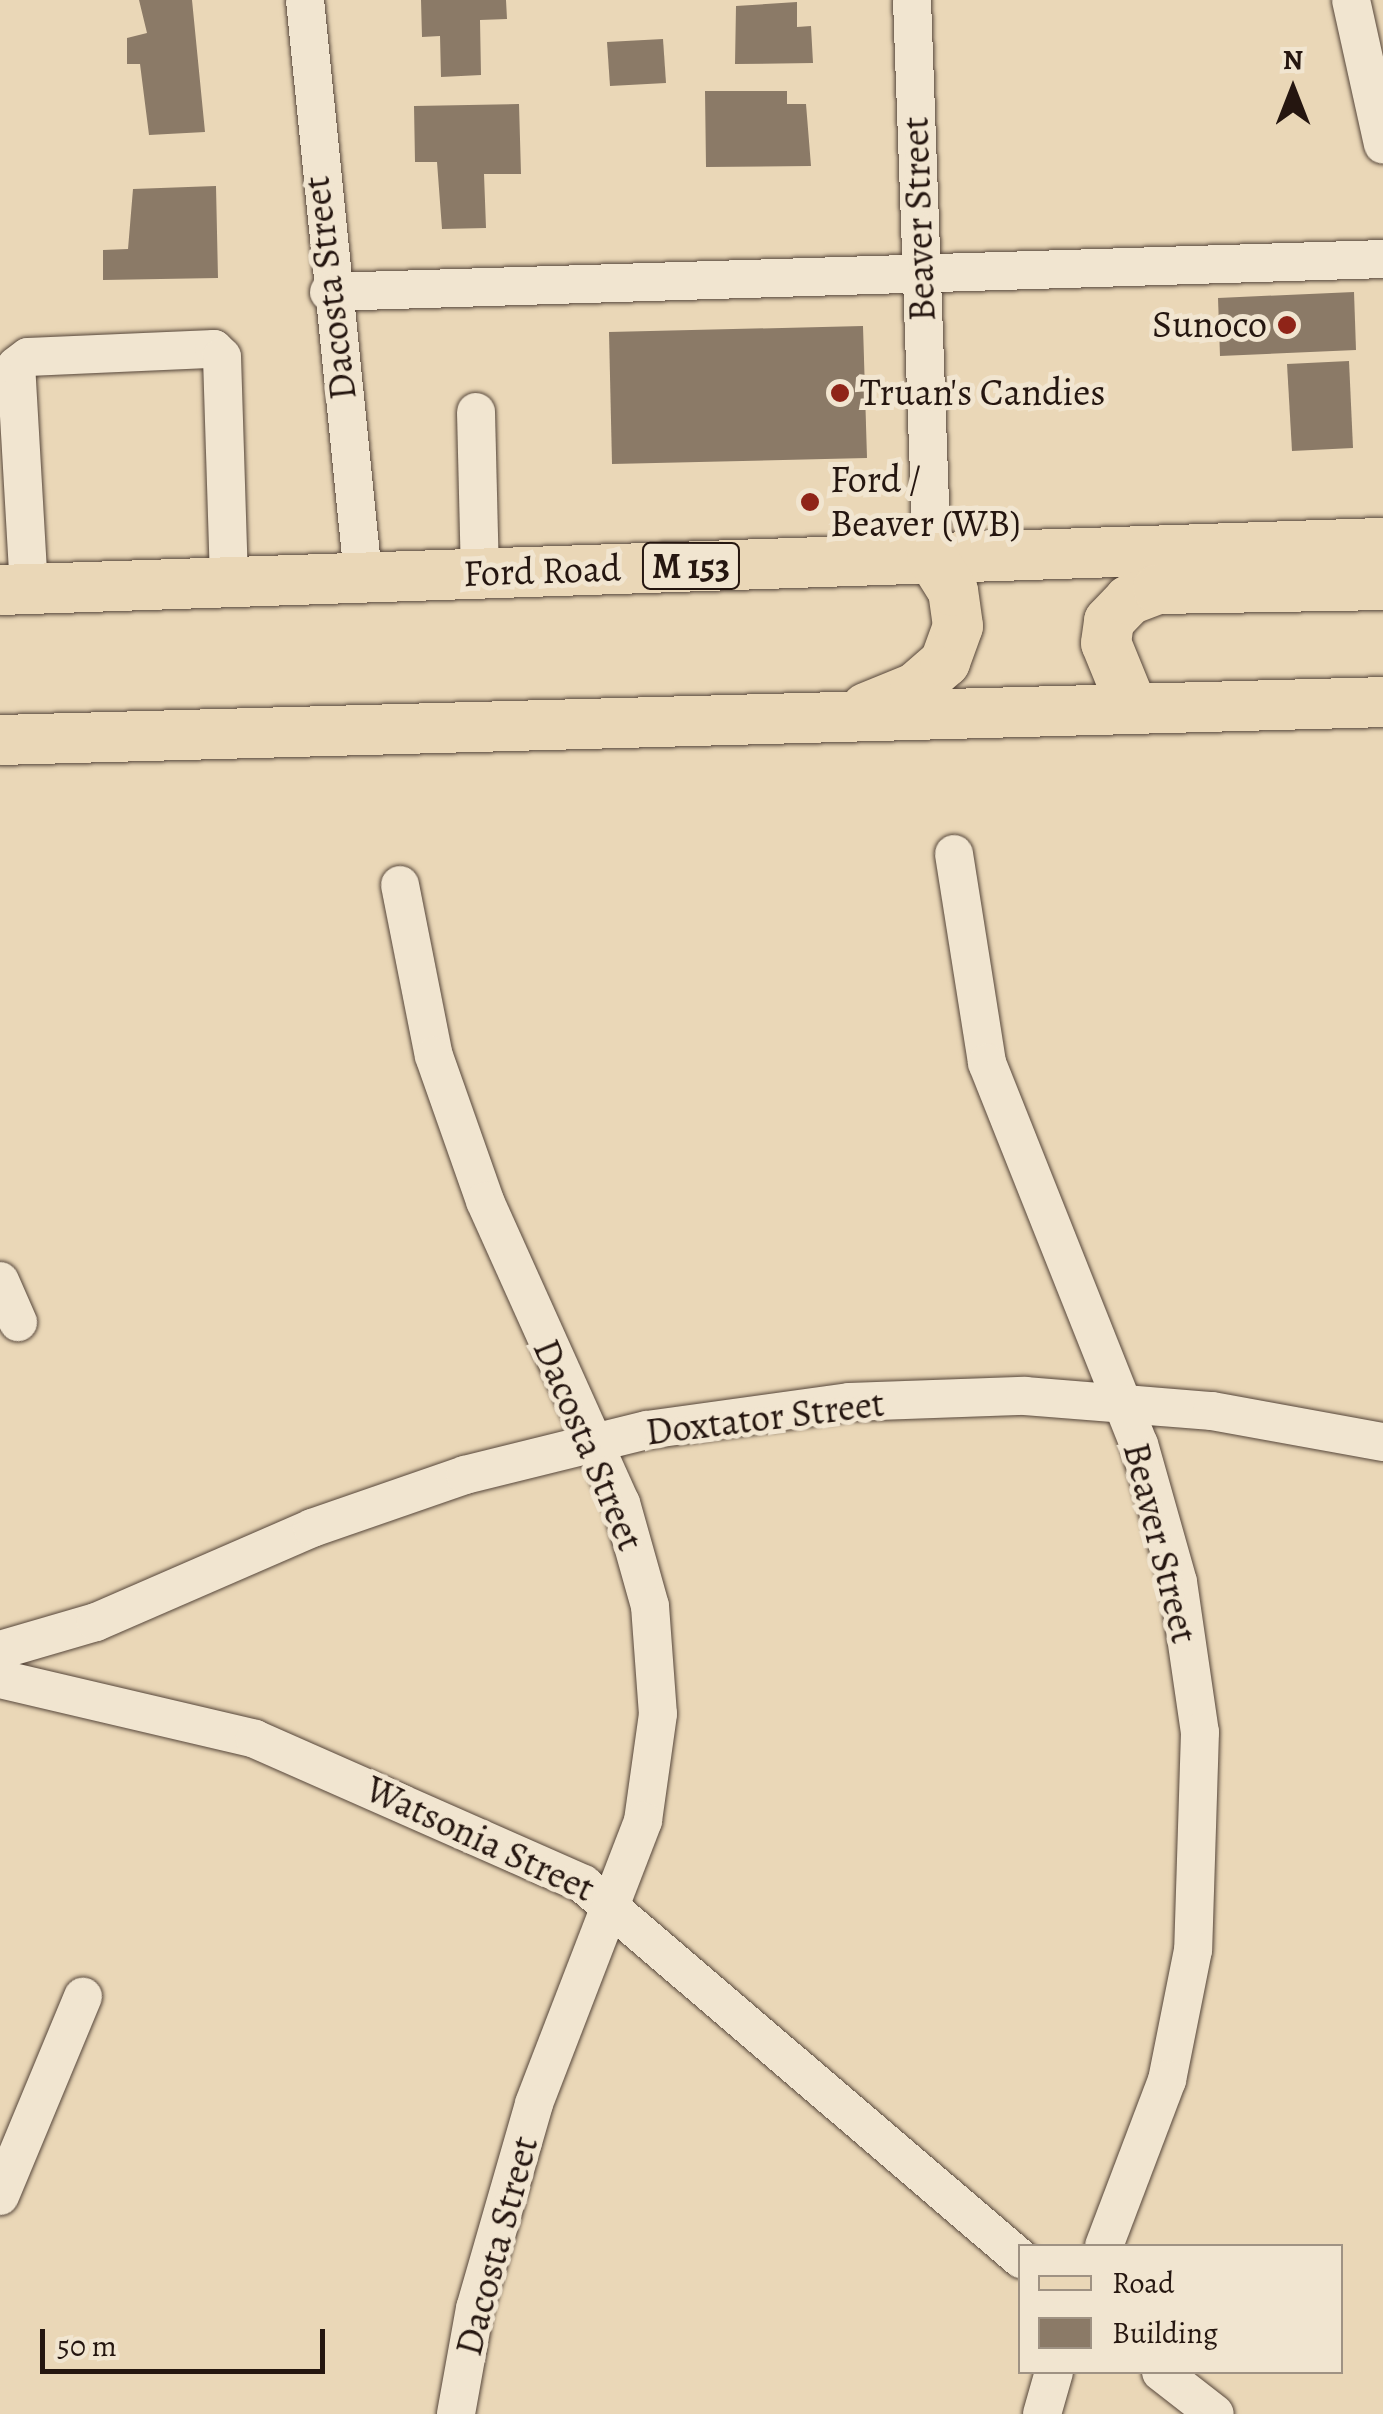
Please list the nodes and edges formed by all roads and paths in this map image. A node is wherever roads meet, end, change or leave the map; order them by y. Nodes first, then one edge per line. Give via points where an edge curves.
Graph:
1 (305, 0) edge
2 (912, 0) edge
3 (1351, 0) edge
4 (1383, 144) edge
5 (1383, 258) edge
6 (921, 269) junction
7 (328, 292) junction
8 (476, 412) dead end
9 (1383, 543) edge
10 (932, 558) junction
11 (480, 574) junction
12 (363, 576) junction
13 (229, 582) junction
14 (1383, 585) edge
15 (14, 590) edge
16 (1383, 702) edge
17 (1134, 709) junction
18 (792, 718) junction
19 (0, 740) edge
20 (954, 854) dead end
21 (400, 884) dead end
22 (0, 1281) edge
23 (18, 1322) dead end
24 (1120, 1404) junction
25 (1383, 1442) edge
26 (592, 1443) junction
27 (0, 1650) edge
28 (0, 1679) edge
29 (612, 1902) junction
30 (83, 1997) dead end
31 (0, 2196) edge
32 (1105, 2244) edge
33 (1018, 2257) edge
34 (1053, 2374) edge
35 (1164, 2374) edge
36 (456, 2414) edge
37 (1042, 2414) edge
38 (1215, 2414) edge

1 - 7 street, Dacosta Street
2 - 6 street, Beaver Street
3 - 4 street
5 - 6 street
6 - 7 street
6 - 10 street, Beaver Street
7 - 12 street, Dacosta Street
8 - 11 street
9 - 10 main road, Ford Road / M 153
10 - 11 main road, Ford Road / M 153
10 - 18 main road via 953,591 958,626 945,662 876,707
11 - 12 main road, Ford Road / M 153
12 - 13 main road, Ford Road / M 153
13 - 15 main road, Ford Road / M 153
13 - 15 street via 222,357 214,348 28,357 16,366
14 - 17 main road via 1158,589 1129,600 1109,621 1106,643
16 - 17 main road
17 - 18 main road
18 - 19 main road
20 - 24 street, Beaver Street via 986,1063
21 - 26 street, Dacosta Street via 434,1056 485,1201
22 - 23 street
24 - 25 street, Doxtator Street
24 - 26 street, Doxtator Street via 1025,1396 850,1402
24 - 32 street, Beaver Street via 1178,1582 1200,1732 1200,1883 1167,2080
26 - 27 street, Doxtator Street via 346,1516 96,1622
26 - 29 street, Dacosta Street via 650,1606 658,1714 643,1821
28 - 29 street, Watsonia Street via 254,1738
29 - 33 street, Watsonia Street
29 - 36 street, Dacosta Street via 534,2104 474,2308
30 - 31 street
34 - 37 street
35 - 38 street

